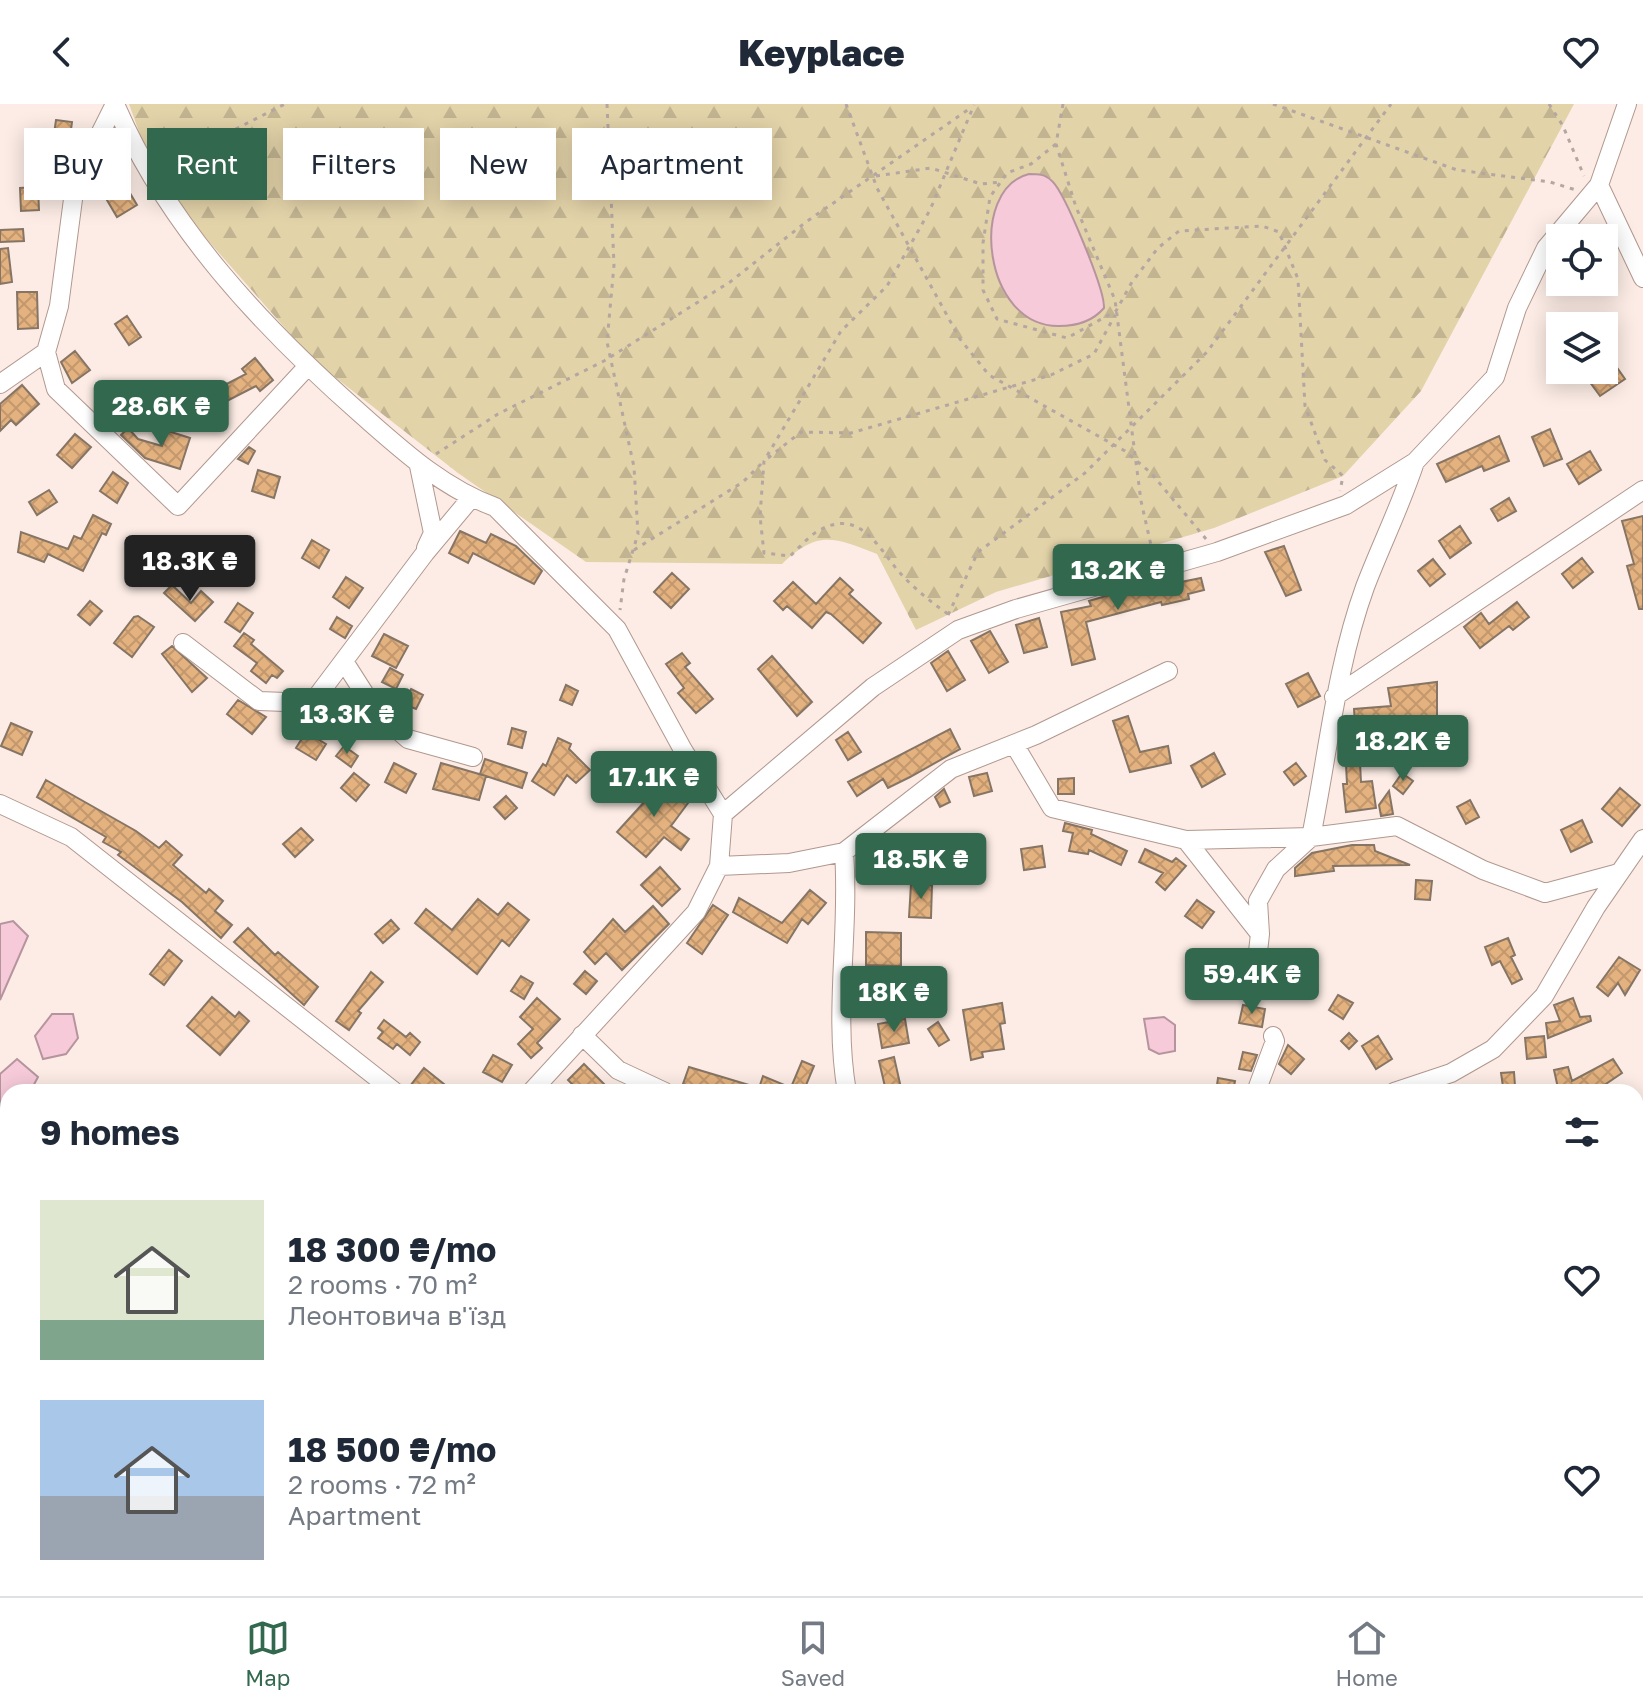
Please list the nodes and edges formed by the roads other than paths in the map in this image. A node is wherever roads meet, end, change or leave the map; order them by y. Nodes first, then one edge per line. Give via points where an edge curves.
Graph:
1 (1627, 104) edge
2 (1595, 190) junction
3 (1643, 278) edge
4 (46, 352) junction
5 (307, 367) junction
6 (0, 384) edge
7 (1415, 462) junction
8 (419, 466) junction
9 (1643, 490) edge
10 (471, 498) junction
11 (425, 553) junction
12 (183, 643) dead end
13 (345, 663) junction
14 (1168, 671) dead end
15 (1334, 697) junction
16 (1014, 744) junction
17 (473, 757) dead end
18 (0, 804) edge
19 (723, 814) junction
20 (1311, 837) junction
21 (1643, 839) edge
22 (1186, 840) junction
23 (844, 852) junction
24 (719, 866) junction
25 (1619, 873) junction
26 (1260, 934) junction
27 (1255, 978) dead end
28 (582, 1035) junction
29 (1273, 1036) dead end
30 (385, 1084) edge
31 (538, 1084) edge
32 (648, 1084) edge
33 (846, 1084) edge
34 (1259, 1084) edge
35 (1418, 1084) edge

1 - 2 street
2 - 3 street
2 - 7 street via 1546,248 1517,308 1495,377
4 - 5 street via 56,389 178,506
4 - 5 street via 59,306 75,184 115,104 141,158 234,290
4 - 6 street
5 - 8 street
7 - 15 street via 1365,587
7 - 19 street via 1346,505 1217,552 958,630 873,687
8 - 10 street
8 - 11 street via 433,533
9 - 15 street
10 - 11 street
10 - 19 street via 495,507 617,629
11 - 13 street
12 - 13 street via 259,701 312,703
13 - 17 street via 375,710 408,739
14 - 16 street
15 - 20 street via 1331,740
16 - 22 street via 1052,808
16 - 23 street via 951,769
18 - 30 street via 71,837
19 - 24 street
20 - 22 street
20 - 25 street via 1397,826 1483,870 1545,893
20 - 26 street via 1276,869 1258,901
21 - 25 street
22 - 26 street
23 - 24 street via 789,863
23 - 33 street via 848,905 840,1050
24 - 28 street via 696,912
25 - 35 street via 1544,996 1493,1049
26 - 27 street
28 - 31 street
28 - 32 street via 618,1070
29 - 34 street

